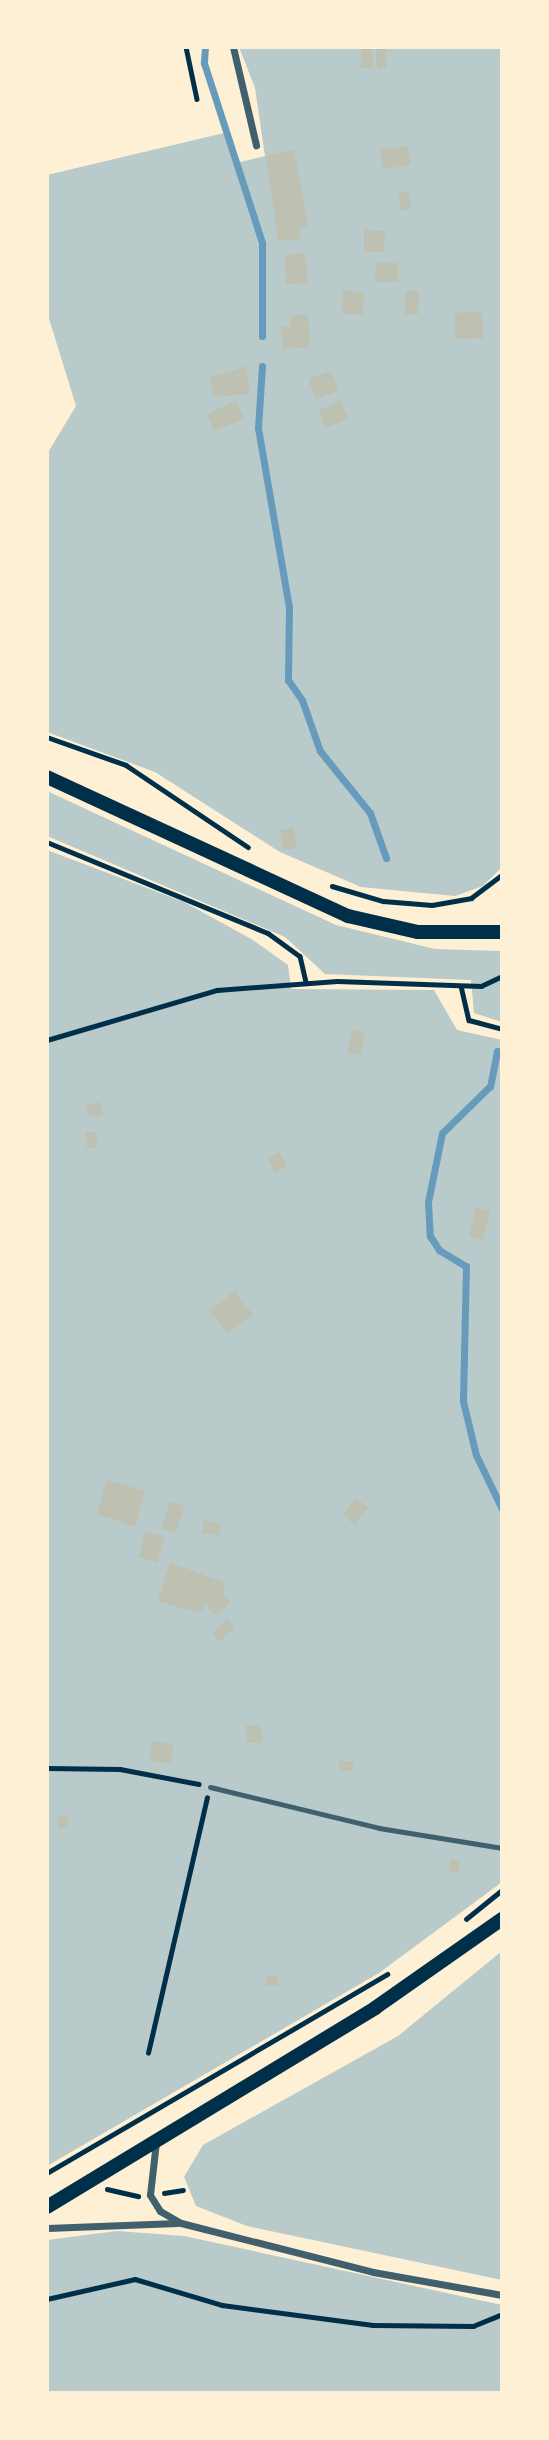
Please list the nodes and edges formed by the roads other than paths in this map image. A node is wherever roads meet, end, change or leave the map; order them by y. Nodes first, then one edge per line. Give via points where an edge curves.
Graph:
1 (233, 47) edge
2 (256, 145) dead end
3 (47, 777) edge
4 (502, 932) edge
5 (210, 1787) road end
6 (502, 1848) edge
7 (502, 1919) edge
8 (159, 2138) junction
9 (47, 2207) edge
10 (181, 2223) junction
11 (47, 2228) edge
12 (502, 2295) edge

1 - 2 street
3 - 4 main road via 323,907 395,929
5 - 6 lane via 379,1828
7 - 8 main road via 426,1976
8 - 9 main road
8 - 10 street via 149,2172 150,2195 160,2211
10 - 11 street
10 - 12 street via 373,2272

